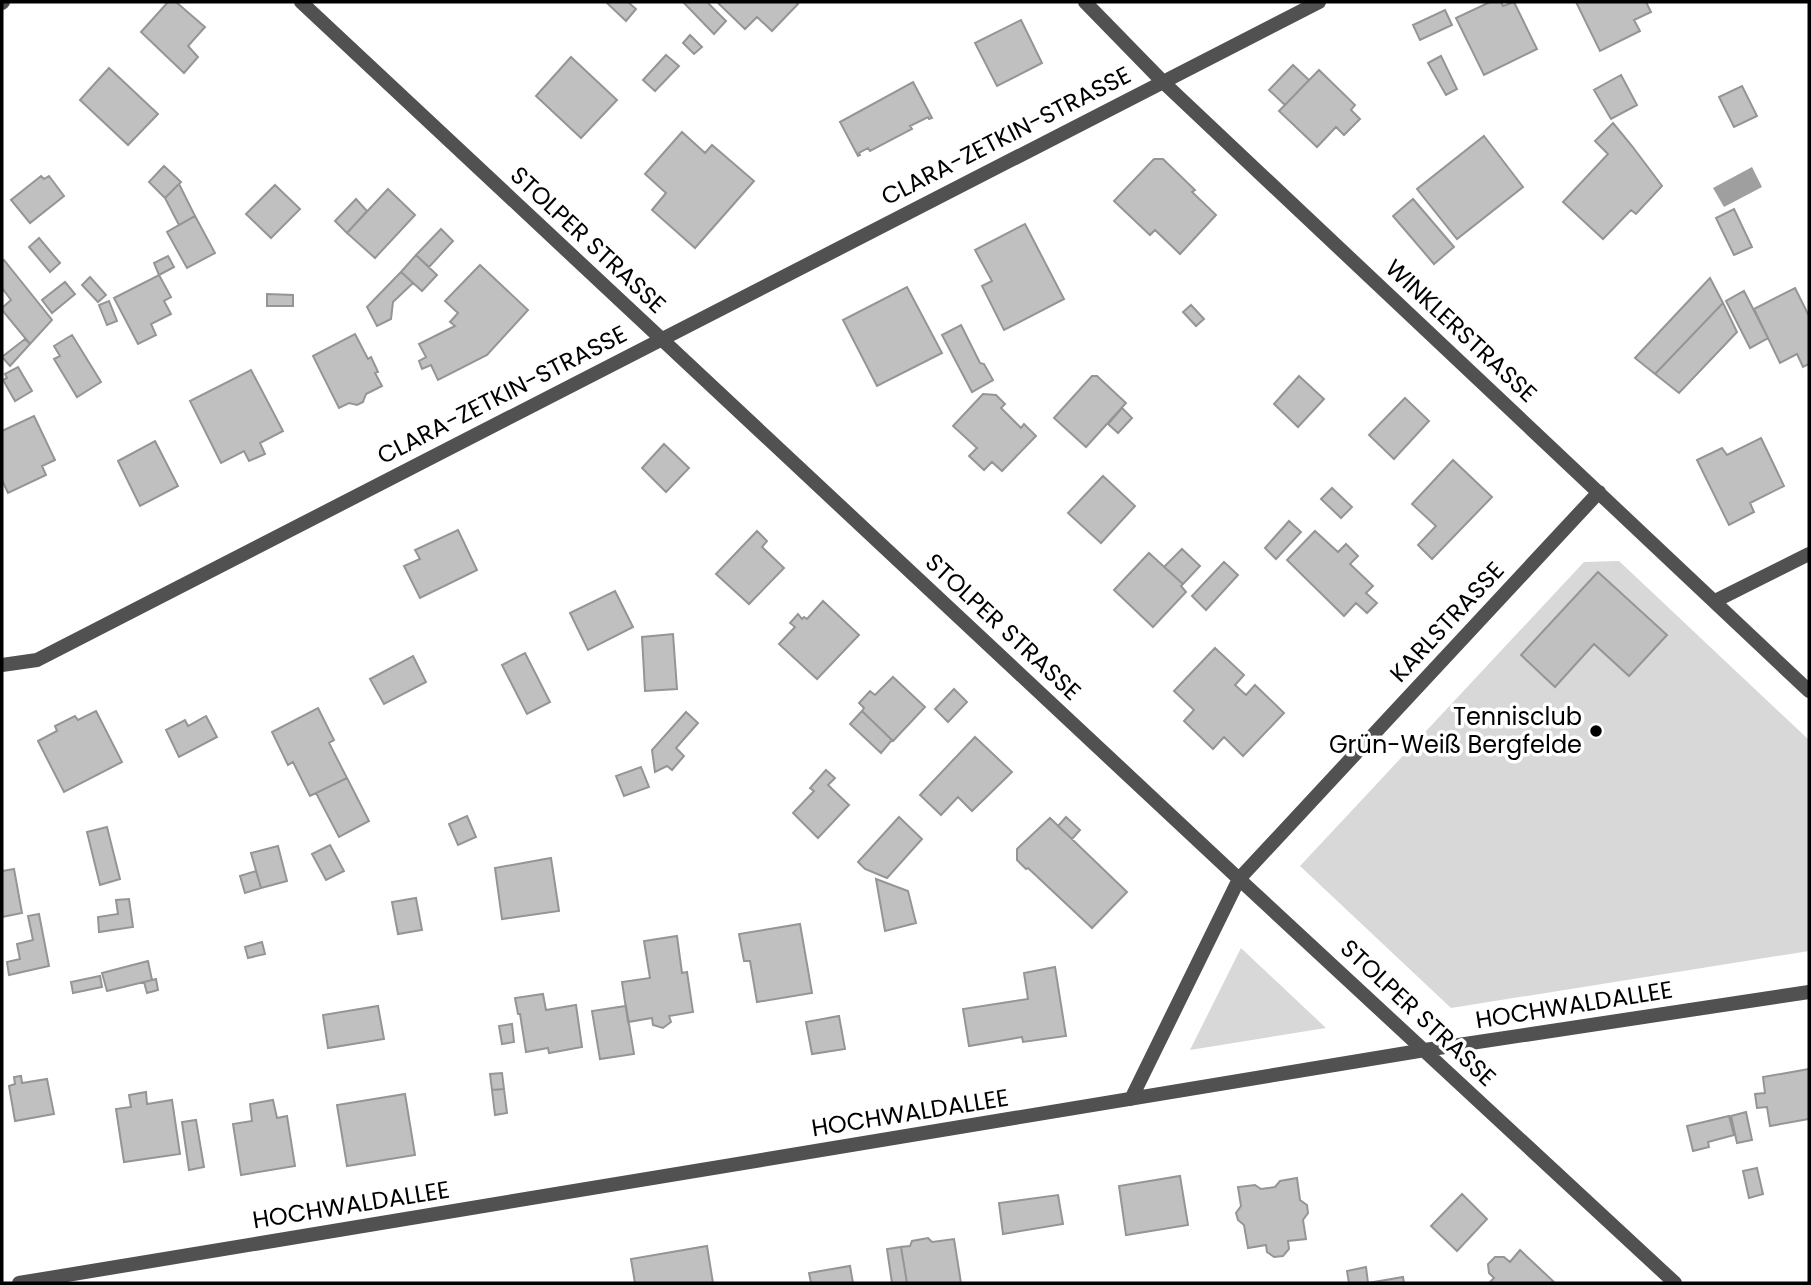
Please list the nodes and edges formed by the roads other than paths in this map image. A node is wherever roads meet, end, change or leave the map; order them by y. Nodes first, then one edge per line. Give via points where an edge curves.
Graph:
1 (301, 2) edge
2 (1085, 2) edge
3 (1319, 2) edge
4 (1163, 82) junction
5 (661, 339) junction
6 (1599, 492) junction
7 (1809, 554) edge
8 (1715, 601) junction
9 (2, 665) edge
10 (1809, 691) edge
11 (1239, 879) junction
12 (1809, 992) edge
13 (1425, 1050) junction
14 (1130, 1100) junction
15 (19, 1283) edge
16 (1675, 1283) edge

1 - 5 street, STOLPER STRASSE
2 - 4 street, WINKLERSTRASSE
3 - 4 street, CLARA-ZETKIN-STRASSE
4 - 5 street, CLARA-ZETKIN-STRASSE
4 - 6 street, WINKLERSTRASSE
5 - 9 street, CLARA-ZETKIN-STRASSE via 37,660
5 - 11 street, STOLPER STRASSE
6 - 8 street, WINKLERSTRASSE
6 - 11 street, KARLSTRASSE
7 - 8 street
8 - 10 street, WINKLERSTRASSE
11 - 13 street, STOLPER STRASSE
11 - 14 street, KARLSTRASSE
12 - 13 street, HOCHWALDALLEE
13 - 14 street, HOCHWALDALLEE
13 - 16 street, STOLPER STRASSE
14 - 15 street, HOCHWALDALLEE

